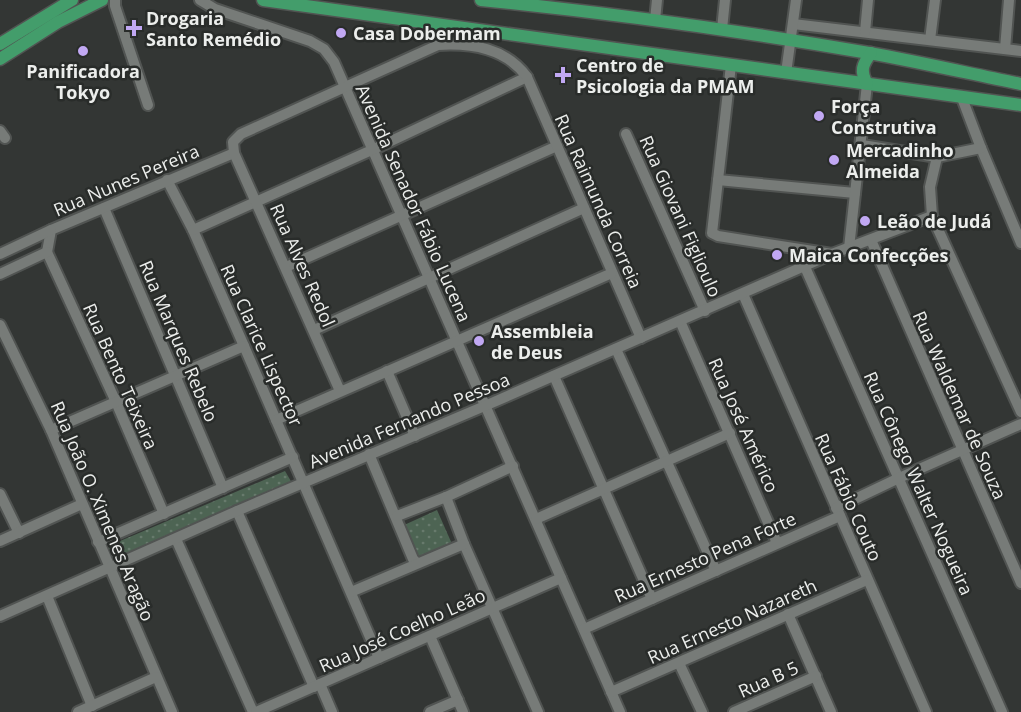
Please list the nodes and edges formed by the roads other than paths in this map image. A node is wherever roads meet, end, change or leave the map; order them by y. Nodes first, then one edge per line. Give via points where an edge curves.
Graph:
1 (72, 0) edge
2 (102, 0) edge
3 (115, 0) edge
4 (200, 0) edge
5 (263, 0) edge
6 (481, 0) edge
7 (657, 0) edge
8 (725, 0) edge
9 (796, 0) edge
10 (868, 0) edge
11 (935, 0) edge
12 (1009, 0) edge
13 (518, 2) edge
14 (588, 5) edge
15 (655, 20) junction
16 (793, 24) junction
17 (722, 29) junction
18 (865, 32) junction
19 (930, 40) junction
20 (791, 41) junction
21 (0, 44) edge
22 (1005, 49) junction
23 (1021, 51) edge
24 (871, 53) junction
25 (0, 59) edge
26 (730, 65) junction
27 (786, 73) junction
28 (526, 77) junction
29 (867, 84) junction
30 (1021, 84) edge
31 (346, 87) junction
32 (962, 98) junction
33 (148, 105) dead end
34 (1021, 105) edge
35 (626, 134) dead end
36 (862, 145) junction
37 (557, 146) junction
38 (981, 148) junction
39 (374, 149) junction
40 (234, 153) junction
41 (937, 157) junction
42 (168, 180) junction
43 (718, 180) junction
44 (855, 193) junction
45 (258, 202) junction
46 (104, 208) junction
47 (584, 208) junction
48 (400, 214) junction
49 (932, 216) junction
50 (51, 230) junction
51 (193, 230) junction
52 (871, 240) junction
53 (1021, 243) edge
54 (849, 248) junction
55 (47, 252) junction
56 (0, 254) edge
57 (832, 254) junction
58 (286, 267) junction
59 (805, 267) junction
60 (612, 273) junction
61 (0, 274) edge
62 (429, 278) junction
63 (742, 294) junction
64 (705, 311) junction
65 (680, 321) junction
66 (0, 325) edge
67 (315, 330) junction
68 (641, 338) junction
69 (457, 342) junction
70 (244, 346) junction
71 (616, 349) junction
72 (387, 371) junction
73 (176, 376) junction
74 (554, 376) junction
75 (340, 391) junction
76 (116, 402) junction
77 (487, 405) junction
78 (1021, 412) edge
79 (276, 420) junction
80 (1021, 424) edge
81 (51, 430) junction
82 (730, 433) junction
83 (415, 436) junction
84 (961, 451) junction
85 (369, 454) junction
86 (293, 457) junction
87 (667, 461) junction
88 (513, 466) junction
89 (899, 478) junction
90 (304, 482) junction
91 (224, 488) junction
92 (603, 489) junction
93 (0, 494) edge
94 (446, 497) junction
95 (82, 504) junction
96 (237, 511) junction
97 (838, 512) junction
98 (164, 514) junction
99 (397, 516) junction
100 (536, 519) junction
101 (19, 533) junction
102 (176, 539) junction
103 (0, 542) edge
104 (98, 542) junction
105 (777, 543) junction
106 (464, 544) junction
107 (417, 563) junction
108 (110, 569) junction
109 (716, 571) junction
110 (561, 578) junction
111 (867, 580) junction
112 (1021, 583) edge
113 (351, 592) junction
114 (47, 596) junction
115 (652, 599) junction
116 (492, 607) junction
117 (788, 614) junction
118 (0, 616) edge
119 (584, 629) junction
120 (430, 636) junction
121 (379, 658) junction
122 (680, 663) junction
123 (816, 676) junction
124 (156, 677) junction
125 (317, 685) junction
126 (611, 692) junction
127 (458, 700) junction
128 (92, 706) junction
129 (754, 708) edge
130 (78, 712) edge
131 (172, 712) edge
132 (255, 712) edge
133 (332, 712) edge
134 (430, 712) edge
135 (463, 712) edge
136 (538, 712) edge
137 (620, 712) edge
138 (702, 712) edge
139 (734, 712) edge
140 (831, 712) edge
141 (926, 712) edge
142 (1002, 712) edge

1 - 21 main road
2 - 25 main road
3 - 33 street
4 - 31 street, Avenida Senador Fábio Lucena via 215,9 310,41 334,62
5 - 26 main road
6 - 13 main road
7 - 15 street
8 - 17 street
9 - 16 street
10 - 18 street
11 - 19 street
12 - 22 street
13 - 14 main road
14 - 15 main road
15 - 17 main road
16 - 18 street
16 - 20 street
17 - 20 main road
18 - 19 street
19 - 22 street
20 - 24 main road
20 - 27 street
22 - 23 street
24 - 29 main road via 862,68
24 - 30 main road
26 - 27 main road
26 - 43 street
27 - 29 main road
28 - 31 street via 518,64 502,54 472,46 438,45
28 - 37 street, Rua Raimunda Correia
28 - 39 street
29 - 32 main road
29 - 36 street
31 - 39 street, Avenida Senador Fábio Lucena
31 - 40 street via 241,135 233,142
32 - 34 main road
32 - 38 street
35 - 64 street, Rua Giovani Figlioulo
36 - 41 street
36 - 44 street
37 - 47 street, Rua Raimunda Correia
37 - 48 street
38 - 41 street
38 - 53 street
39 - 45 street
39 - 48 street, Avenida Senador Fábio Lucena
40 - 42 street, Rua Nunes Pereira
40 - 45 street, Rua Alves Redol
41 - 49 street via 930,187
42 - 46 street, Rua Nunes Pereira
42 - 51 street, Rua Clarice Lispector
43 - 44 street
43 - 57 street via 711,230 714,235
44 - 54 street
45 - 51 street
45 - 58 street, Rua Alves Redol
46 - 50 street, Rua Nunes Pereira
46 - 73 street, Rua Marques Rebelo
47 - 60 street, Rua Raimunda Correia
47 - 62 street
48 - 58 street
48 - 62 street, Avenida Senador Fábio Lucena
49 - 52 street, Avenida Fernando Pessoa
49 - 78 street
50 - 55 street, Rua Nunes Pereira
50 - 56 street
51 - 70 street, Rua Clarice Lispector
52 - 54 street, Avenida Fernando Pessoa
52 - 84 street, Rua Waldemar de Souza
54 - 57 street, Avenida Fernando Pessoa
55 - 61 street
55 - 76 street, Rua Bento Teixeira
57 - 59 street, Avenida Fernando Pessoa
58 - 67 street, Rua Alves Redol
59 - 63 street, Avenida Fernando Pessoa
59 - 89 street, Rua Cônego Walter Nogueira
60 - 68 street, Rua Raimunda Correia
60 - 69 street
62 - 67 street
62 - 69 street, Avenida Senador Fábio Lucena
63 - 64 street, Avenida Fernando Pessoa
63 - 97 street, Rua Fábio Couto
64 - 65 street, Avenida Fernando Pessoa
65 - 68 street, Avenida Fernando Pessoa
65 - 82 street, Rua José Américo
66 - 81 street, Rua João O. Ximenes Aragão
67 - 75 street, Rua Alves Redol
68 - 71 street, Avenida Fernando Pessoa
69 - 72 street
69 - 77 street, Avenida Senador Fábio Lucena
70 - 73 street
70 - 79 street, Rua Clarice Lispector
71 - 74 street, Avenida Fernando Pessoa
71 - 87 street
72 - 75 street
72 - 83 street
73 - 76 street
73 - 91 street, Rua Marques Rebelo
74 - 77 street, Avenida Fernando Pessoa
74 - 92 street
75 - 79 street
76 - 81 street
76 - 98 street, Rua Bento Teixeira
77 - 83 street, Avenida Fernando Pessoa
77 - 88 street, Avenida Senador Fábio Lucena
79 - 86 street, Rua Clarice Lispector
80 - 84 street, Rua Ernesto Pena Forte
81 - 95 street, Rua João O. Ximenes Aragão
82 - 87 street
82 - 105 street, Rua José Américo
83 - 85 street, Avenida Fernando Pessoa
84 - 89 street, Rua Ernesto Pena Forte
84 - 112 street, Rua Waldemar de Souza
85 - 90 street, Avenida Fernando Pessoa
85 - 99 street
86 - 90 street, Rua Clarice Lispector
86 - 91 street
87 - 92 street
87 - 109 street
88 - 94 street
88 - 100 street, Avenida Senador Fábio Lucena
89 - 97 street, Rua Ernesto Pena Forte
89 - 142 street, Rua Cônego Walter Nogueira
90 - 96 street, Avenida Fernando Pessoa
90 - 113 street, Rua Clarice Lispector
91 - 98 street
92 - 100 street
92 - 115 street
93 - 101 street
94 - 99 street
94 - 106 street
95 - 101 street
95 - 104 street, Rua João O. Ximenes Aragão
96 - 102 street, Avenida Fernando Pessoa
96 - 125 street
97 - 105 street, Rua Ernesto Pena Forte
97 - 111 street, Rua Fábio Couto
98 - 104 street
99 - 107 street
100 - 110 street, Avenida Senador Fábio Lucena
101 - 103 street
102 - 108 street, Avenida Fernando Pessoa
102 - 132 street
104 - 108 street, Rua João O. Ximenes Aragão
105 - 109 street, Rua Ernesto Pena Forte
106 - 107 street
106 - 116 street
107 - 113 street
108 - 114 street, Avenida Fernando Pessoa
108 - 124 street, Rua João O. Ximenes Aragão
109 - 115 street, Rua Ernesto Pena Forte
110 - 116 street, Rua José Coelho Leão
110 - 119 street, Avenida Senador Fábio Lucena
111 - 117 street, Rua Ernesto Nazareth
111 - 141 street, Rua Fábio Couto
113 - 121 street, Rua Clarice Lispector
114 - 118 street, Avenida Fernando Pessoa
114 - 128 street
115 - 119 street, Rua Ernesto Pena Forte
116 - 120 street, Rua José Coelho Leão
116 - 136 street
117 - 122 street, Rua Ernesto Nazareth
117 - 123 street
119 - 126 street, Avenida Senador Fábio Lucena
120 - 121 street, Rua José Coelho Leão
120 - 127 street
121 - 125 street, Rua José Coelho Leão
122 - 126 street, Rua Ernesto Nazareth
122 - 138 street
123 - 129 street, Rua B 5
123 - 140 street
124 - 128 street
124 - 131 street, Rua João O. Ximenes Aragão
125 - 132 street, Rua José Coelho Leão
125 - 133 street
126 - 137 street, Avenida Senador Fábio Lucena
127 - 134 street
127 - 135 street
128 - 130 street
129 - 139 street, Rua B 5

